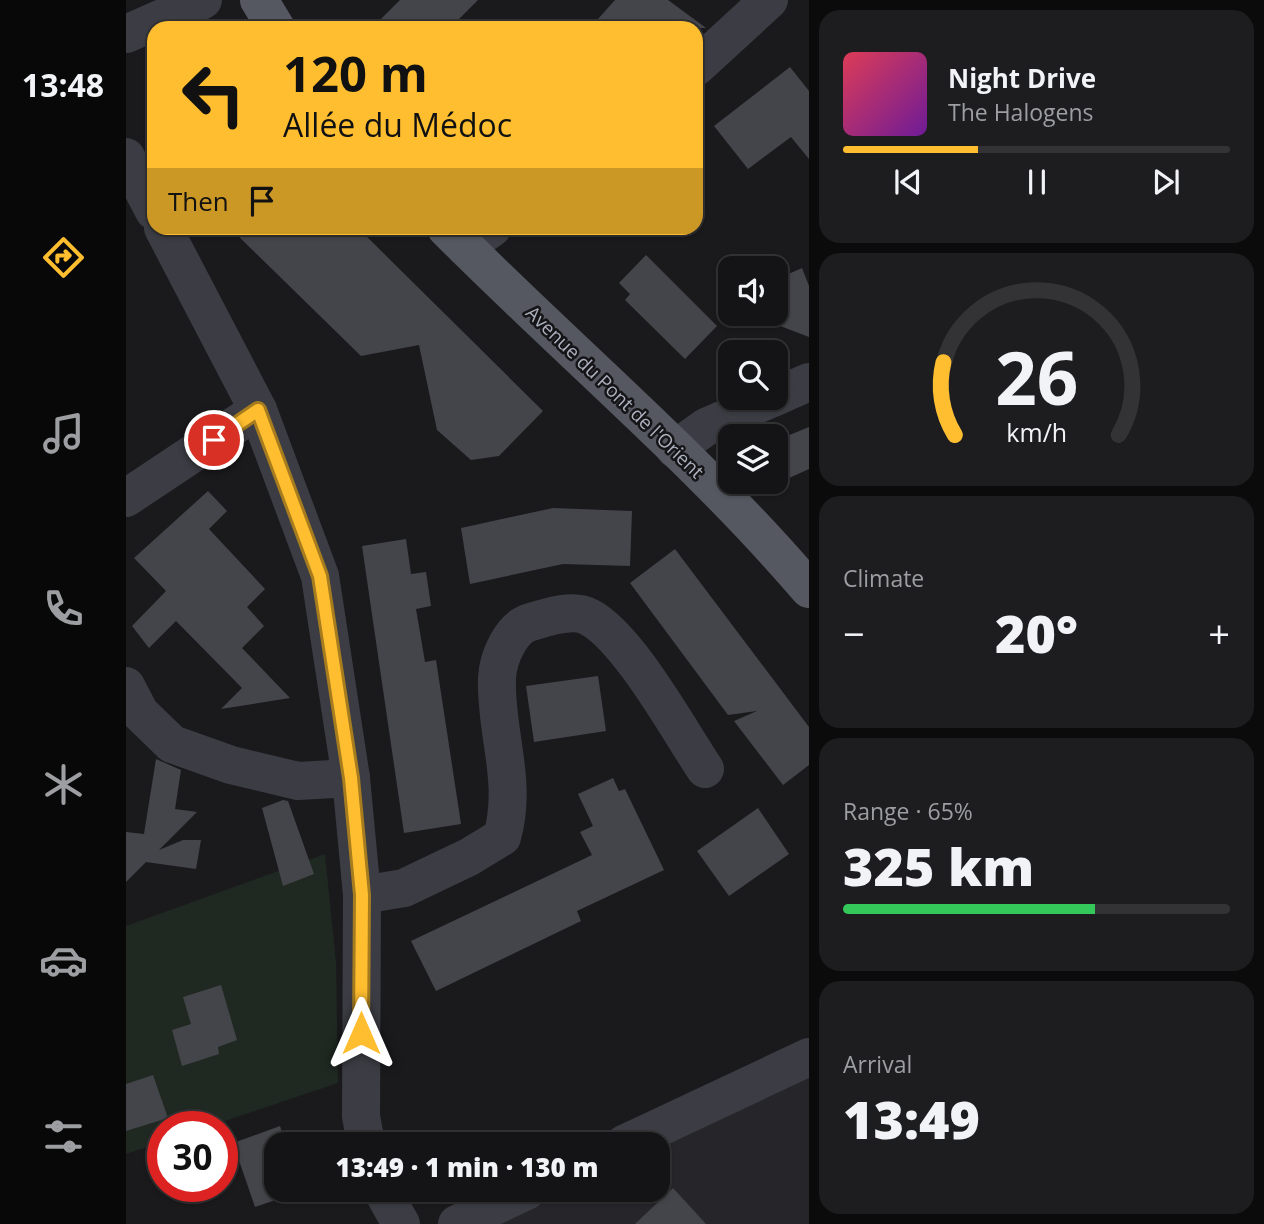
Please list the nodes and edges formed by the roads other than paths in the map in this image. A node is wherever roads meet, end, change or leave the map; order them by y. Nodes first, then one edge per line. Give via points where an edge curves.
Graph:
1 (203, 0) edge
2 (259, 0) edge
3 (769, 0) edge
4 (155, 21) edge
5 (272, 21) edge
6 (147, 25) edge
7 (126, 34) edge
8 (703, 61) edge
9 (126, 157) edge
10 (147, 198) edge
11 (167, 235) edge
12 (469, 235) edge
13 (809, 382) edge
14 (788, 391) edge
15 (258, 410) junction
16 (745, 410) edge
17 (675, 449) junction
18 (126, 498) edge
19 (809, 589) edge
20 (126, 686) edge
21 (705, 769) dead end
22 (351, 778) junction
23 (362, 895) junction
24 (809, 1057) edge
25 (364, 1132) edge
26 (650, 1132) edge
27 (389, 1202) edge
28 (503, 1202) edge
29 (401, 1224) edge
30 (457, 1224) edge

1 - 4 street
2 - 5 main road
3 - 8 street
6 - 7 street
9 - 10 street
11 - 15 street
12 - 17 main road, Avenue du Pont de l'Orient
13 - 14 street
15 - 18 street
15 - 22 street via 320,576
16 - 17 street via 706,427
17 - 19 main road, Avenue du Pont de l'Orient
20 - 22 street via 140,713 172,744 231,765 298,781
21 - 23 street via 629,653 588,616 557,614 525,624 506,644 497,676 510,809 502,837 404,888
22 - 23 street
23 - 25 street
24 - 26 street
27 - 29 street
28 - 30 street

